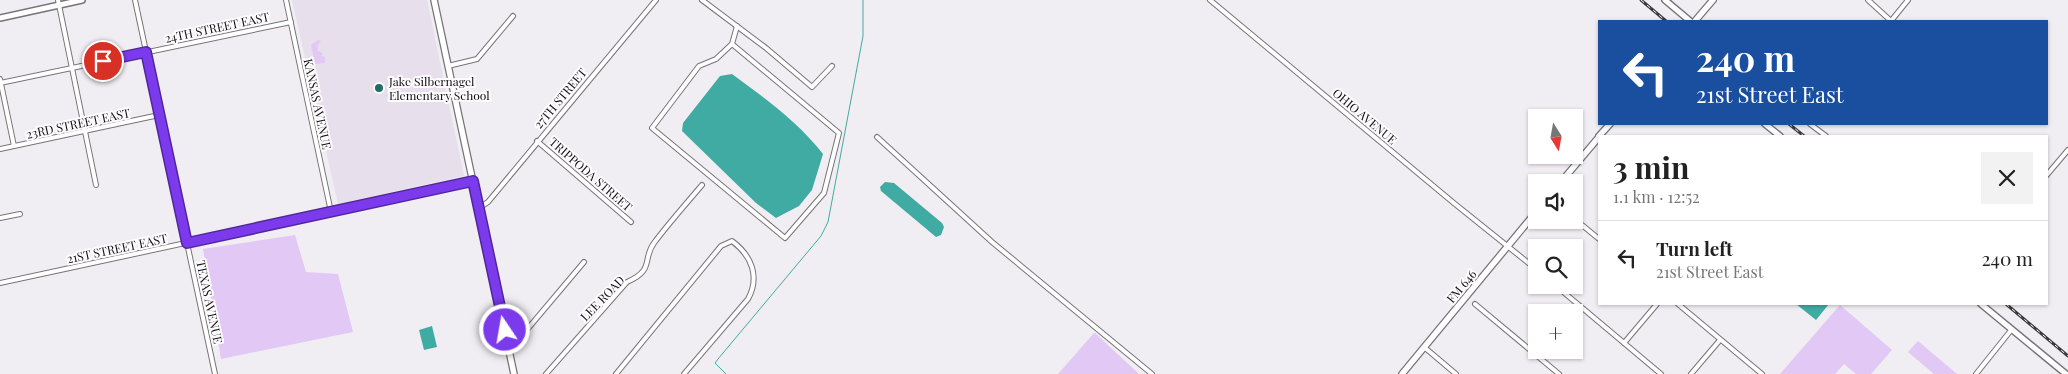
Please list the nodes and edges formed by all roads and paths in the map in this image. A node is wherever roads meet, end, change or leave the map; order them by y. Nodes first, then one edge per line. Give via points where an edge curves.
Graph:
1 (82, 0) edge
2 (135, 0) edge
3 (286, 0) edge
4 (434, 0) edge
5 (656, 0) edge
6 (702, 0) edge
7 (1210, 0) edge
8 (1665, 0) edge
9 (1713, 0) edge
10 (1868, 0) edge
11 (1908, 0) edge
12 (59, 2) edge
13 (513, 16) dead end
14 (0, 18) edge
15 (1689, 20) edge
16 (1696, 20) edge
17 (1890, 20) edge
18 (1892, 20) edge
19 (291, 22) junction
20 (737, 26) junction
21 (732, 44) junction
22 (146, 52) junction
23 (448, 66) junction
24 (832, 66) dead end
25 (72, 68) junction
26 (0, 82) edge
27 (159, 115) junction
28 (1609, 125) edge
29 (1765, 125) edge
30 (1811, 125) edge
31 (86, 132) junction
32 (1601, 135) edge
33 (1779, 135) edge
34 (1825, 135) edge
35 (877, 137) dead end
36 (1598, 138) edge
37 (537, 141) junction
38 (14, 146) junction
39 (0, 149) edge
40 (2068, 150) edge
41 (1568, 174) edge
42 (2048, 174) edge
43 (473, 181) junction
44 (96, 185) dead end
45 (702, 185) dead end
46 (479, 208) junction
47 (331, 212) junction
48 (20, 214) dead end
49 (0, 218) edge
50 (632, 222) dead end
51 (1528, 222) edge
52 (1583, 226) edge
53 (1598, 238) edge
54 (187, 243) junction
55 (1508, 246) junction
56 (584, 262) dead end
57 (1528, 262) edge
58 (0, 283) edge
59 (1566, 294) edge
60 (1475, 304) dead end
61 (1656, 305) edge
62 (1679, 305) edge
63 (1983, 305) edge
64 (2012, 330) junction
65 (1720, 340) junction
66 (1624, 343) junction
67 (1424, 347) junction
68 (509, 351) junction
69 (215, 374) edge
70 (514, 374) edge
71 (546, 374) edge
72 (616, 374) edge
73 (684, 374) edge
74 (1152, 374) edge
75 (1402, 374) edge
76 (1456, 374) edge
77 (1559, 374) edge
78 (1661, 374) edge
79 (1691, 374) edge
80 (1762, 374) edge
81 (1976, 374) edge
82 (2066, 374) edge

1 - 12 street
2 - 22 street, TEXAS AVENUE
3 - 19 street, KANSAS AVENUE
4 - 23 main road
5 - 37 street, 27TH STREET
6 - 20 street
7 - 55 street, OHIO AVENUE
8 - 15 street
9 - 16 main road
10 - 17 street
11 - 18 street
12 - 14 street
12 - 25 street
13 - 23 street via 477,59
19 - 22 street, 24TH STREET EAST
19 - 47 street, KANSAS AVENUE
20 - 21 street
20 - 24 street via 812,87
21 - 21 street via 839,133 824,193 785,238 652,128 699,66 716,59
22 - 25 street, 24TH STREET EAST
22 - 27 street, TEXAS AVENUE
23 - 43 main road
25 - 26 street, 24TH STREET EAST
25 - 31 street
26 - 38 street
27 - 31 street, 23RD STREET EAST
27 - 54 street, TEXAS AVENUE
28 - 32 main road
29 - 33 street
30 - 34 street
31 - 38 street, 23RD STREET EAST
31 - 44 street
35 - 74 street via 992,242
36 - 41 main road
37 - 46 street, 27TH STREET via 488,202
37 - 50 street, TRIPPODA STREET
38 - 39 street, 23RD STREET EAST
40 - 42 street
43 - 46 main road
43 - 47 street, 21ST STREET EAST
45 - 71 street, LEE ROAD via 652,245 644,270 627,282
46 - 68 main road
47 - 54 street, 21ST STREET EAST
48 - 49 street
51 - 55 main road, FM 646 / FM 646
52 - 53 street
54 - 58 street, 21ST STREET EAST
54 - 69 street, TEXAS AVENUE
55 - 57 street, OHIO AVENUE
55 - 67 main road, FM 646 / FM 646
56 - 68 street
59 - 66 street
60 - 77 street
61 - 66 street
62 - 65 street
63 - 64 street
64 - 81 street
64 - 82 street
65 - 79 street
65 - 80 street
66 - 78 street
67 - 75 main road, FM 646 / FM 646
67 - 76 street
68 - 70 main road
72 - 73 street via 721,246 732,241 748,257 755,277 753,290

